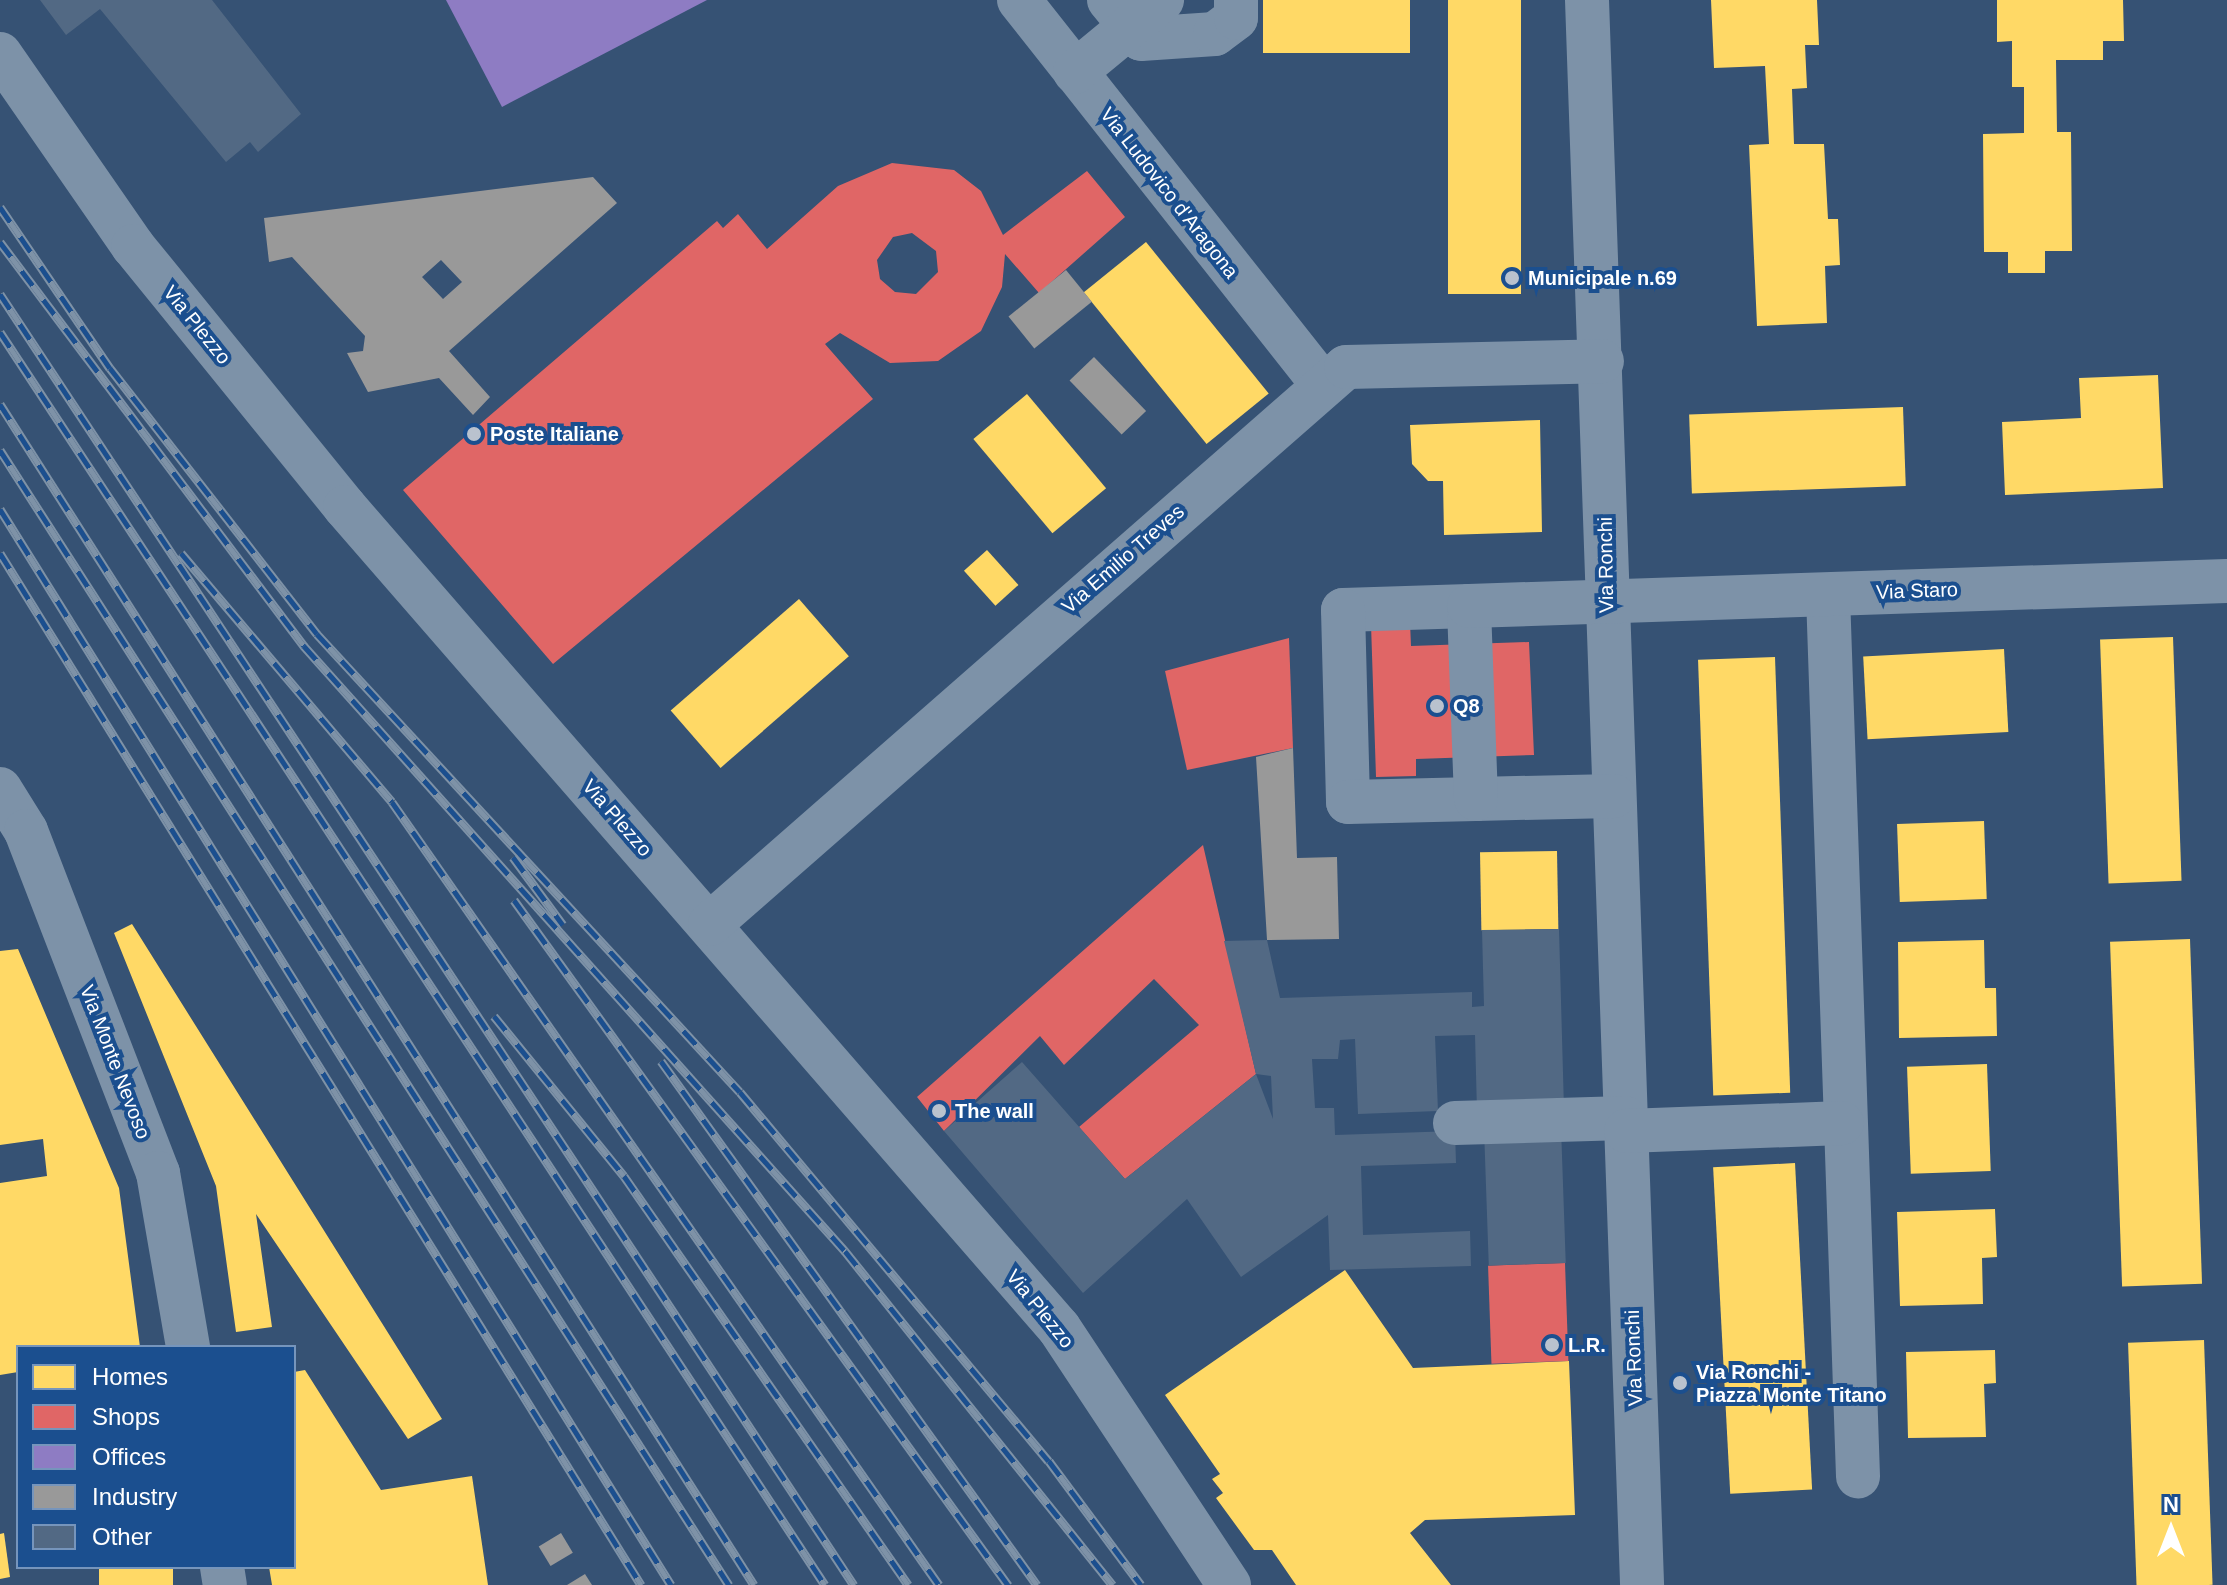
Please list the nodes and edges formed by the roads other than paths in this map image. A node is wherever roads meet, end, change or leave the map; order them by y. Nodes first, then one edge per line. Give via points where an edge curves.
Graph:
1 (1019, 0) edge
2 (1236, 0) edge
3 (1587, 0) edge
4 (1133, 9) edge
5 (0, 54) edge
6 (1075, 72) junction
7 (1602, 361) junction
8 (1322, 383) junction
9 (2227, 581) edge
10 (1828, 595) junction
11 (1607, 602) junction
12 (1469, 606) junction
13 (0, 789) edge
14 (1614, 796) junction
15 (1476, 799) junction
16 (710, 924) junction
17 (1455, 1123) dead end
18 (1842, 1123) junction
19 (1626, 1124) junction
20 (188, 1345) edge
21 (1858, 1476) dead end
22 (1229, 1585) edge
23 (1642, 1585) edge

1 - 6 street, Via Ludovico d'Aragona
2 - 4 street via 1236,18 1215,34 1141,39
3 - 7 street, Via Ronchi
4 - 6 street
5 - 16 street, Via Plezzo via 133,246 335,495
6 - 8 street, Via Ludovico d'Aragona
7 - 8 street, Via Emilio Treves via 1346,367
7 - 11 street, Via Ronchi
8 - 16 street, Via Emilio Treves
9 - 10 street, Via Staro
10 - 11 street, Via Staro
10 - 18 street
11 - 12 street, Via Staro
11 - 14 street, Via Ronchi
12 - 15 street
12 - 15 street, Via Staro via 1343,610 1348,802
13 - 20 street, Via Monte Nevoso via 26,831 158,1173
14 - 15 street
14 - 19 street, Via Ronchi
16 - 22 street, Via Plezzo via 1059,1328
17 - 19 street
18 - 19 street
18 - 21 street
19 - 23 street, Via Ronchi

